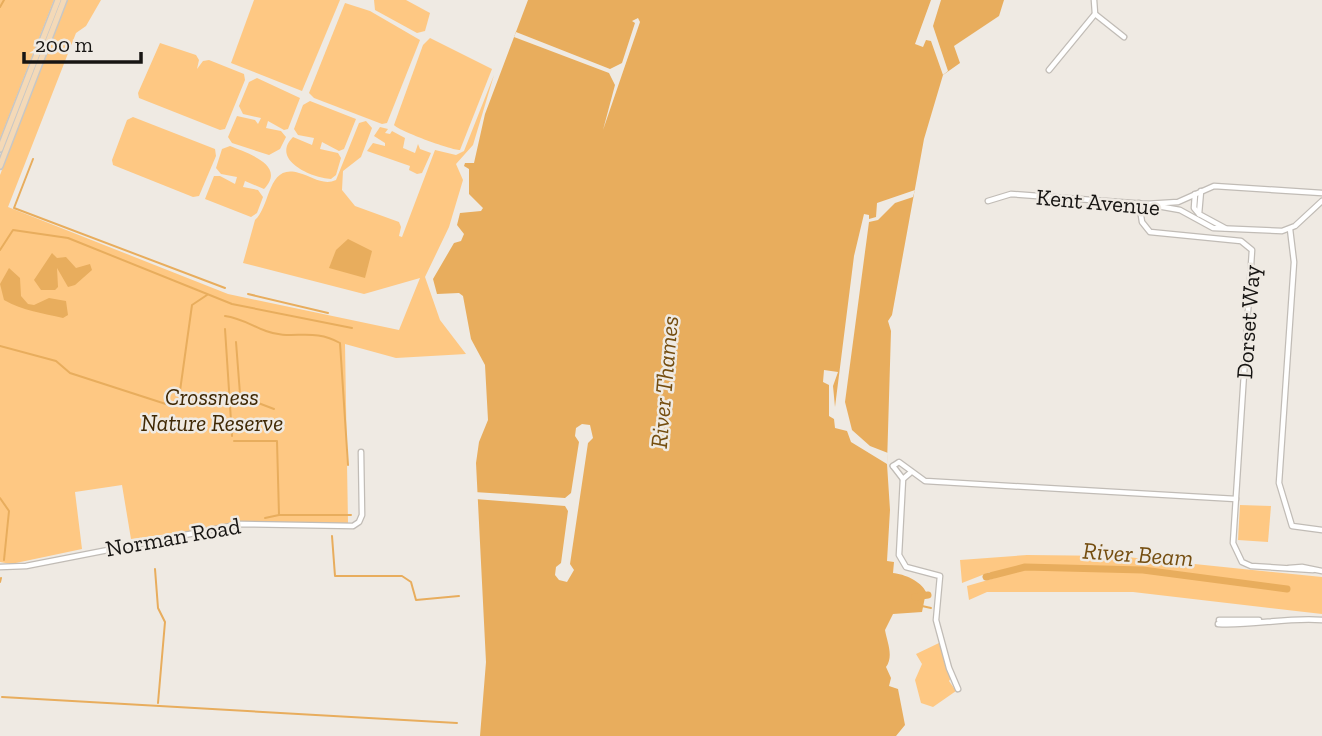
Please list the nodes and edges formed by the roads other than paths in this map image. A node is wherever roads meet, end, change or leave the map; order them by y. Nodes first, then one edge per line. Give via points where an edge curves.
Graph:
1 (58, 0) edge
2 (64, 0) edge
3 (1094, 0) edge
4 (1095, 14) junction
5 (1124, 37) dead end
6 (1049, 70) dead end
7 (0, 149) edge
8 (0, 166) edge
9 (1202, 189) junction
10 (1309, 192) junction
11 (1196, 193) junction
12 (1322, 193) edge
13 (1189, 198) junction
14 (988, 201) dead end
15 (1322, 201) edge
16 (1139, 203) junction
17 (1146, 204) junction
18 (1315, 206) junction
19 (1199, 214) junction
20 (1189, 215) junction
21 (1226, 229) junction
22 (1290, 229) junction
23 (362, 452) dead end
24 (910, 473) junction
25 (903, 479) junction
26 (1236, 499) junction
27 (1322, 530) edge
28 (1, 567) edge
29 (1322, 571) edge
30 (1322, 620) edge
31 (1219, 622) dead end
32 (958, 689) dead end

1 - 7 main road
2 - 8 main road
3 - 4 street
4 - 5 street
4 - 6 street
9 - 10 street via 1224,186
9 - 11 street
9 - 19 street
10 - 12 street
10 - 18 street via 1316,197
11 - 13 street
11 - 19 street, Kent Avenue via 1194,208
13 - 17 street
13 - 20 street, Kent Avenue
14 - 16 street, Kent Avenue via 1011,194
15 - 18 street
16 - 17 street, Kent Avenue
16 - 26 street, Dorset Way via 1142,222 1150,232 1241,242 1252,250
17 - 20 street, Kent Avenue
18 - 22 street
19 - 21 street
20 - 21 street via 1213,228
21 - 22 street
22 - 27 street via 1294,262 1279,486 1292,526
23 - 28 street, Norman Road via 362,515 353,526 241,524
24 - 25 street
24 - 25 street via 899,463 893,466
24 - 26 street via 925,481
25 - 32 street via 901,562 911,570 940,576 936,621
26 - 29 street, Dorset Way via 1233,532 1235,551 1242,562
30 - 31 street

